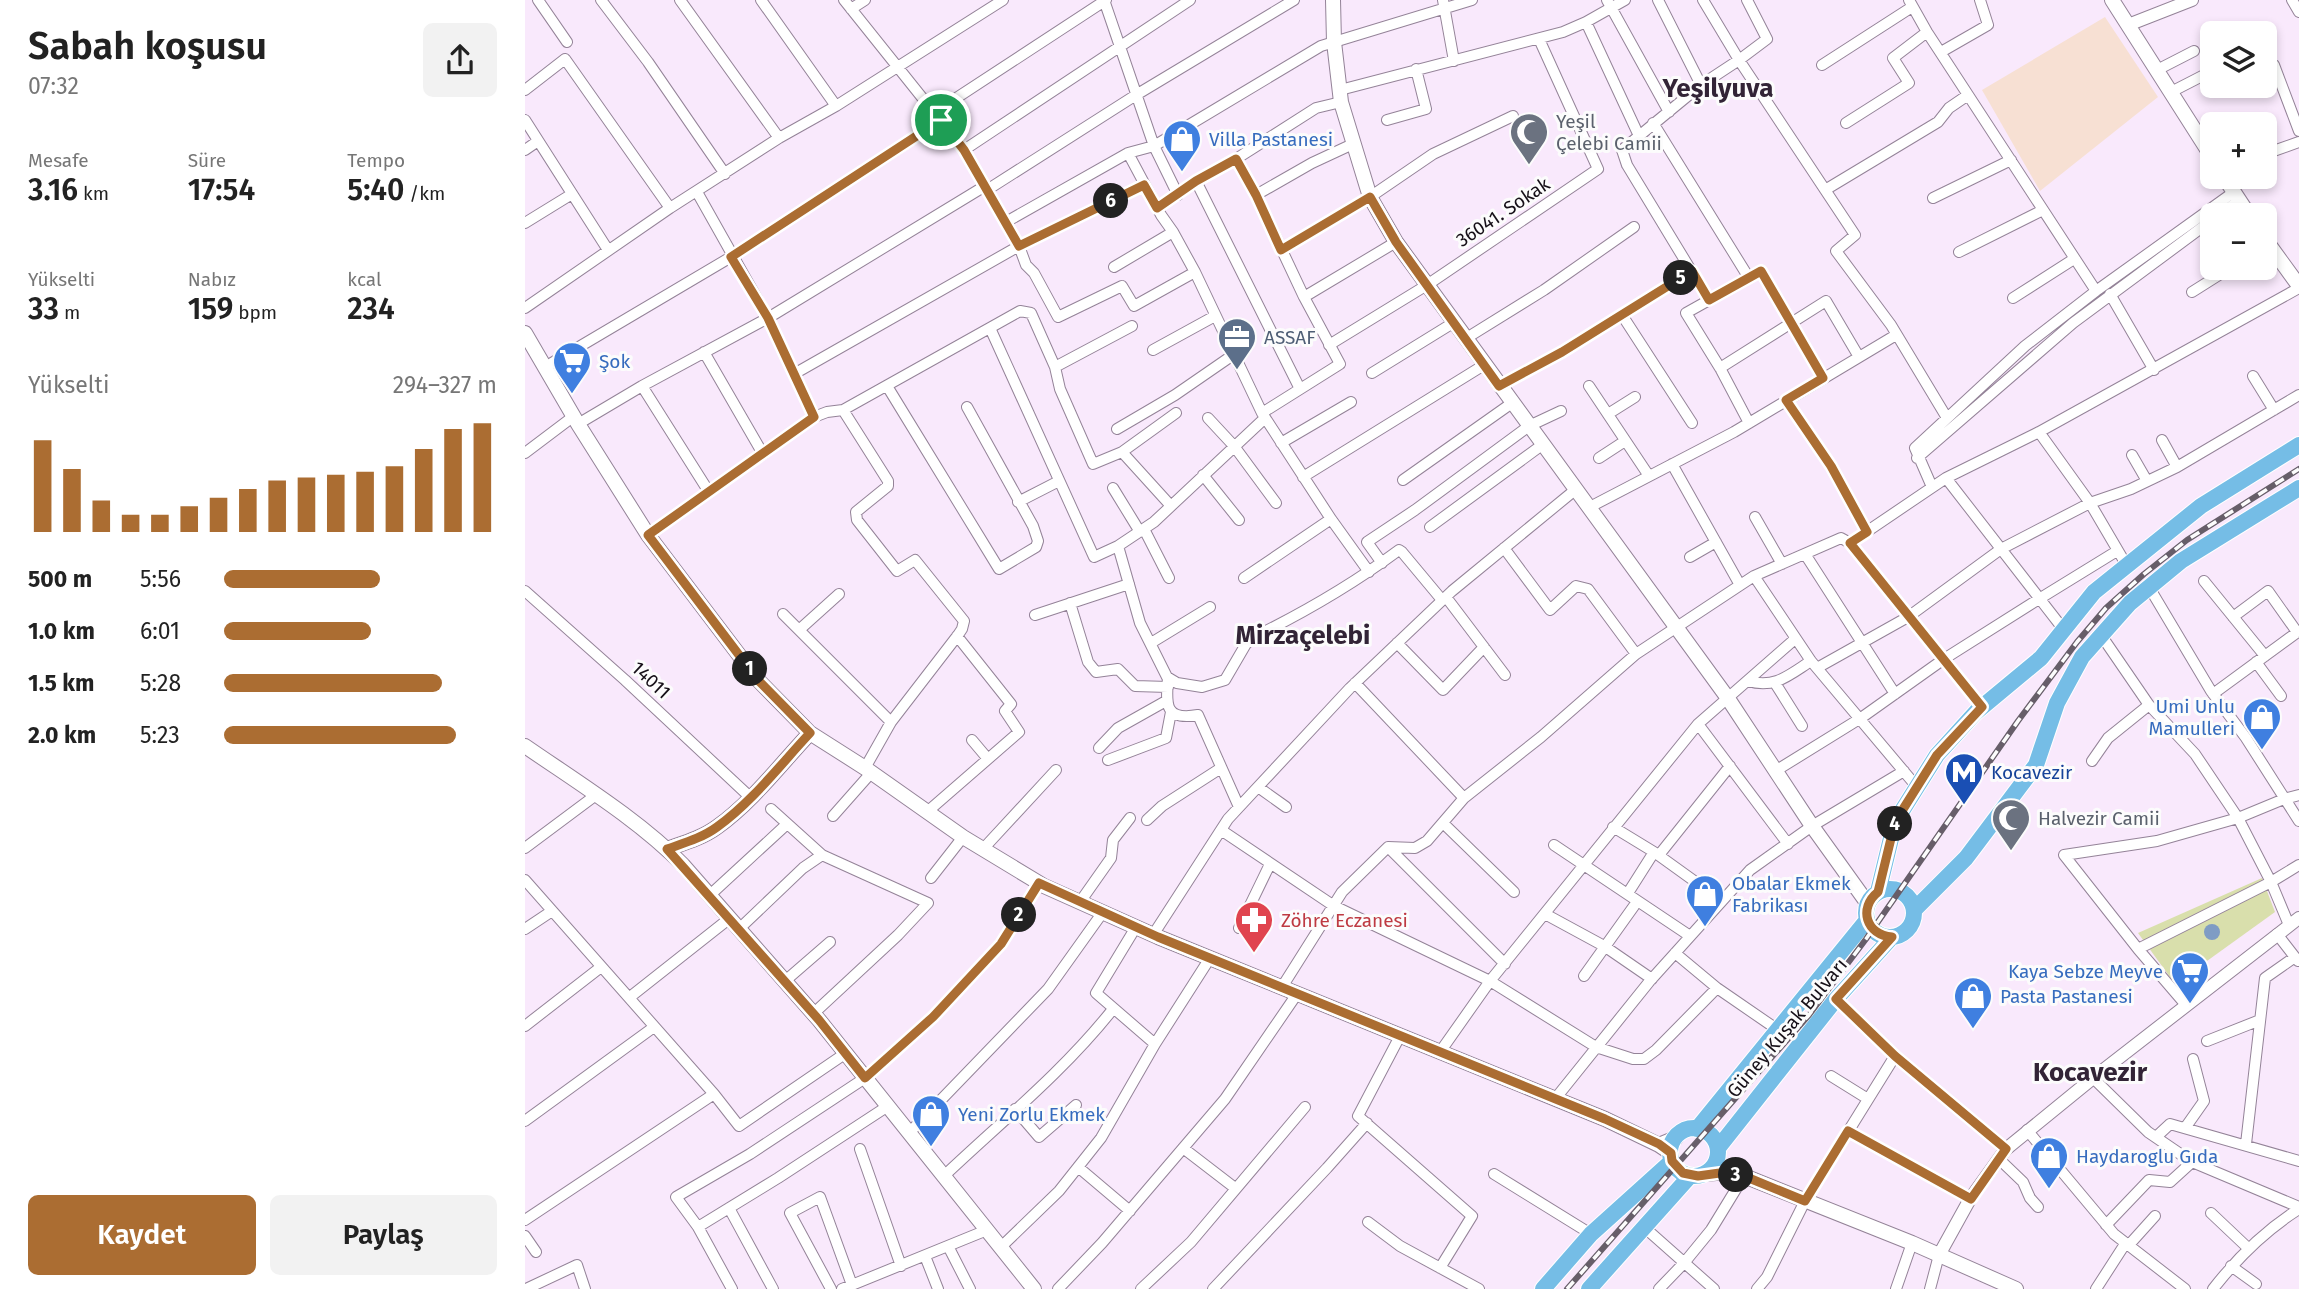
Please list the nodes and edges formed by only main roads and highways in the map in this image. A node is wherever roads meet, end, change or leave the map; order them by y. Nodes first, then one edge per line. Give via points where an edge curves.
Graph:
1 (1334, 0) edge
2 (2112, 0) edge
3 (2200, 138) edge
4 (2277, 253) edge
5 (2293, 267) edge
6 (2299, 287) edge
7 (525, 333) edge
8 (2299, 445) edge
9 (2299, 488) edge
10 (810, 733) junction
11 (525, 746) edge
12 (667, 849) junction
13 (1871, 905) junction
14 (1913, 910) junction
15 (1892, 937) junction
16 (1697, 1129) junction
17 (1669, 1149) junction
18 (1718, 1152) junction
19 (1727, 1172) junction
20 (1698, 1175) junction
21 (1034, 1289) edge
22 (1543, 1289) edge
23 (1589, 1289) edge
24 (2016, 1289) edge

1 - 13 main road via 1340,96 1370,197 1396,242 1677,627
2 - 3 main road
4 - 5 main road
5 - 6 main road
7 - 10 main road via 648,535 758,680
8 - 13 main road, Güney Kuşak Bulvarı via 2201,506 2094,592 2042,658 1982,707 1937,755 1895,822
9 - 14 main road via 2181,561 2130,603 2082,657 2057,703 2036,765 1966,858
10 - 12 main road via 717,827
10 - 17 main road via 1039,883
11 - 12 main road
12 - 21 main road via 813,1014
13 - 14 main road via 1885,889 1901,892
13 - 15 main road via 1877,933
13 - 16 main road, Güney Kuşak Bulvarı
14 - 15 main road via 1906,931
15 - 18 main road, Güney Kuşak Bulvarı via 1836,999
16 - 17 main road via 1689,1129
16 - 18 main road via 1710,1135
17 - 20 main road via 1677,1168
17 - 22 main road
18 - 19 main road
18 - 20 main road via 1716,1163
19 - 20 main road
19 - 24 main road
20 - 23 main road

